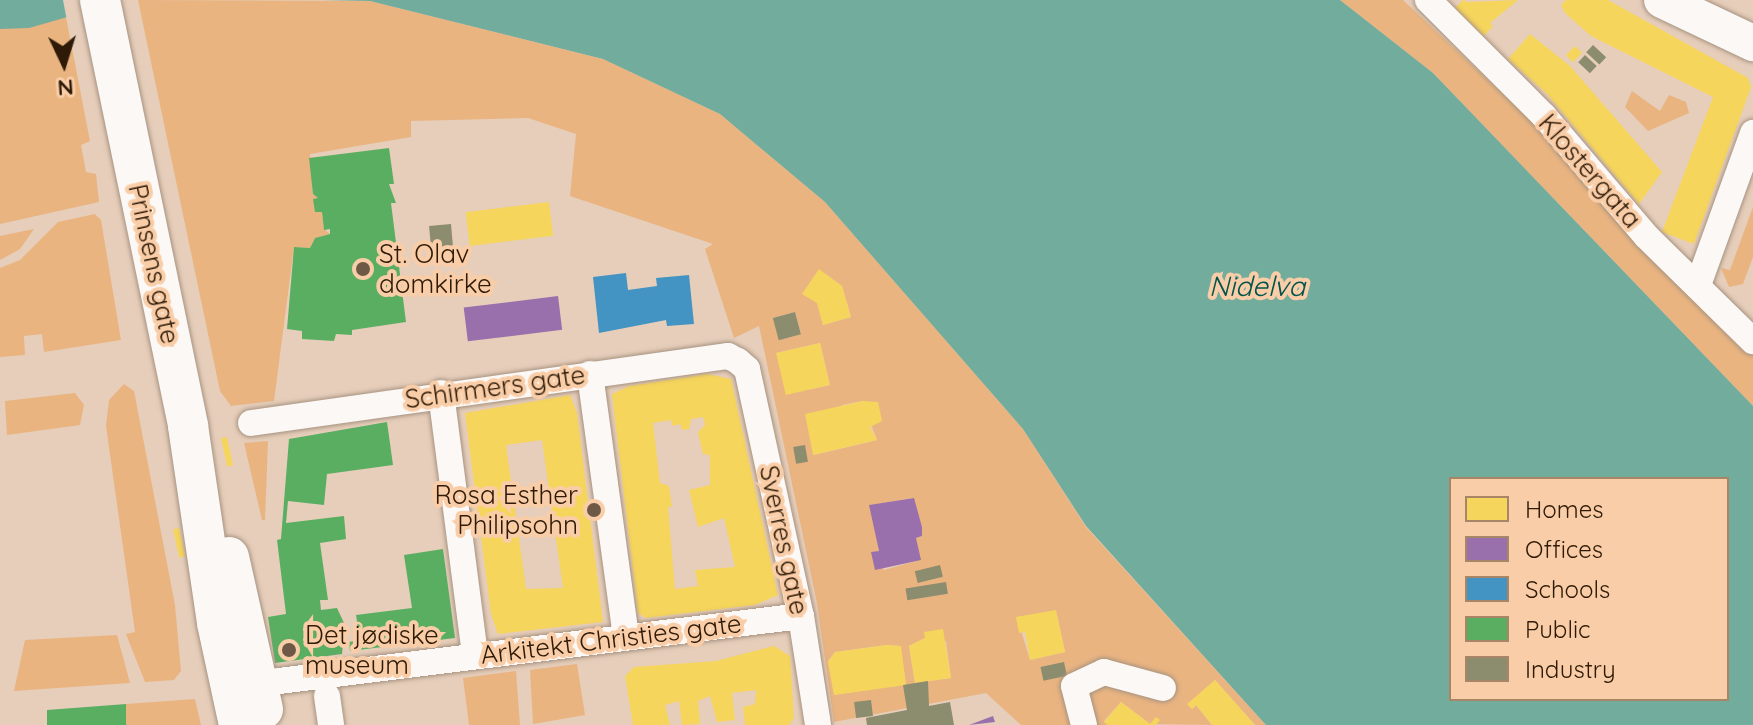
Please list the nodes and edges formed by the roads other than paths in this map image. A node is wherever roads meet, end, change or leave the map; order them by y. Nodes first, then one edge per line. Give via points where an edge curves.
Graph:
1 (100, 0) edge
2 (1428, 0) edge
3 (1662, 0) edge
4 (1753, 43) edge
5 (1753, 133) edge
6 (1698, 285) junction
7 (1753, 341) edge
8 (738, 361) joint
9 (590, 374) junction
10 (441, 393) junction
11 (251, 423) dead end
12 (188, 426) junction
13 (801, 616) junction
14 (626, 637) junction
15 (475, 655) junction
16 (279, 681) dead end
17 (1163, 688) dead end
18 (327, 696) dead end
19 (239, 725) edge
20 (266, 725) edge
21 (331, 725) edge
22 (818, 725) edge
23 (1084, 725) edge

1 - 12 main road, Prinsens gate
2 - 6 street, Klostergata via 1544,116 1646,236
3 - 4 street
5 - 6 street
6 - 7 street, Klostergata
8 - 9 street, Schirmers gate via 728,356
8 - 13 street, Sverres gate via 747,369
9 - 10 street, Schirmers gate
9 - 14 street
10 - 11 street, Schirmers gate
10 - 15 street
12 - 19 main road, Prinsens gate via 217,623
12 - 20 main road, Prinsens gate via 228,553
13 - 14 street, Arkitekt Christies gate
13 - 22 street, Sverres gate
14 - 15 street, Arkitekt Christies gate
15 - 16 street, Arkitekt Christies gate
17 - 23 street via 1104,672 1074,686
18 - 21 street

